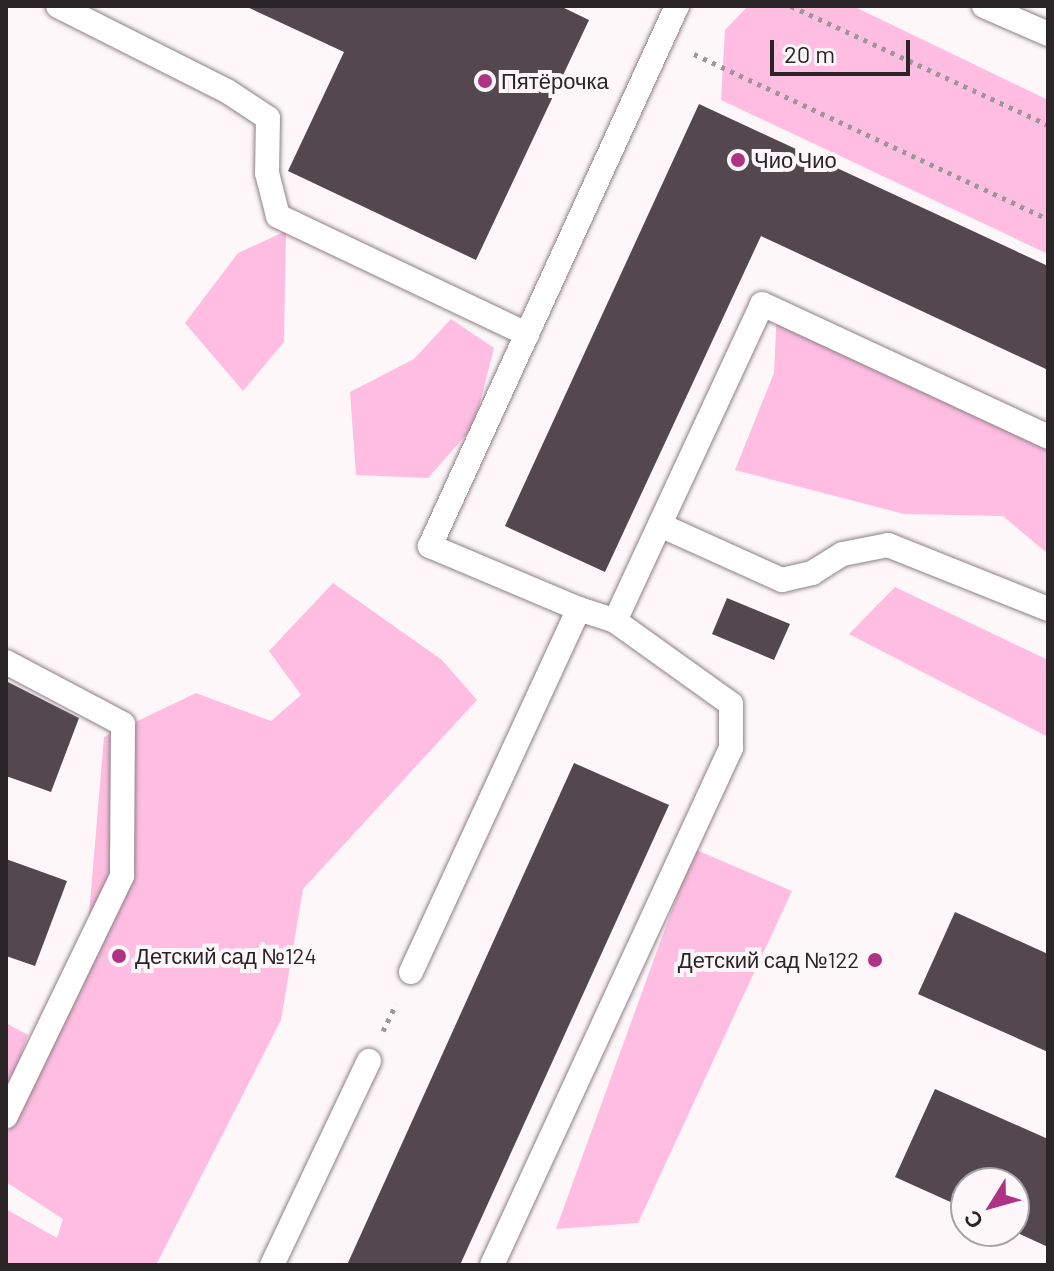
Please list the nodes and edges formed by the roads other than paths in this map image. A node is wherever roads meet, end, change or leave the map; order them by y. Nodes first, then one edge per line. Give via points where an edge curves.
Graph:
1 (58, 6) edge
2 (677, 6) edge
3 (984, 6) edge
4 (1048, 34) edge
5 (527, 334) junction
6 (1048, 437) edge
7 (660, 525) junction
8 (579, 609) junction
9 (1048, 609) edge
10 (615, 621) junction
11 (6, 662) edge
12 (411, 972) road end
13 (369, 1061) road end
14 (8, 1105) edge
15 (272, 1265) edge
16 (492, 1265) edge

1 - 5 lane via 227,91 268,118 267,173 278,216
2 - 5 lane
3 - 4 lane
5 - 8 lane via 430,546
6 - 7 lane via 762,304
7 - 9 lane via 782,580 812,573 843,554 888,545
7 - 10 lane
8 - 10 lane
8 - 12 lane
10 - 16 lane via 731,704 731,748
11 - 14 lane via 123,724 122,876
13 - 15 lane

